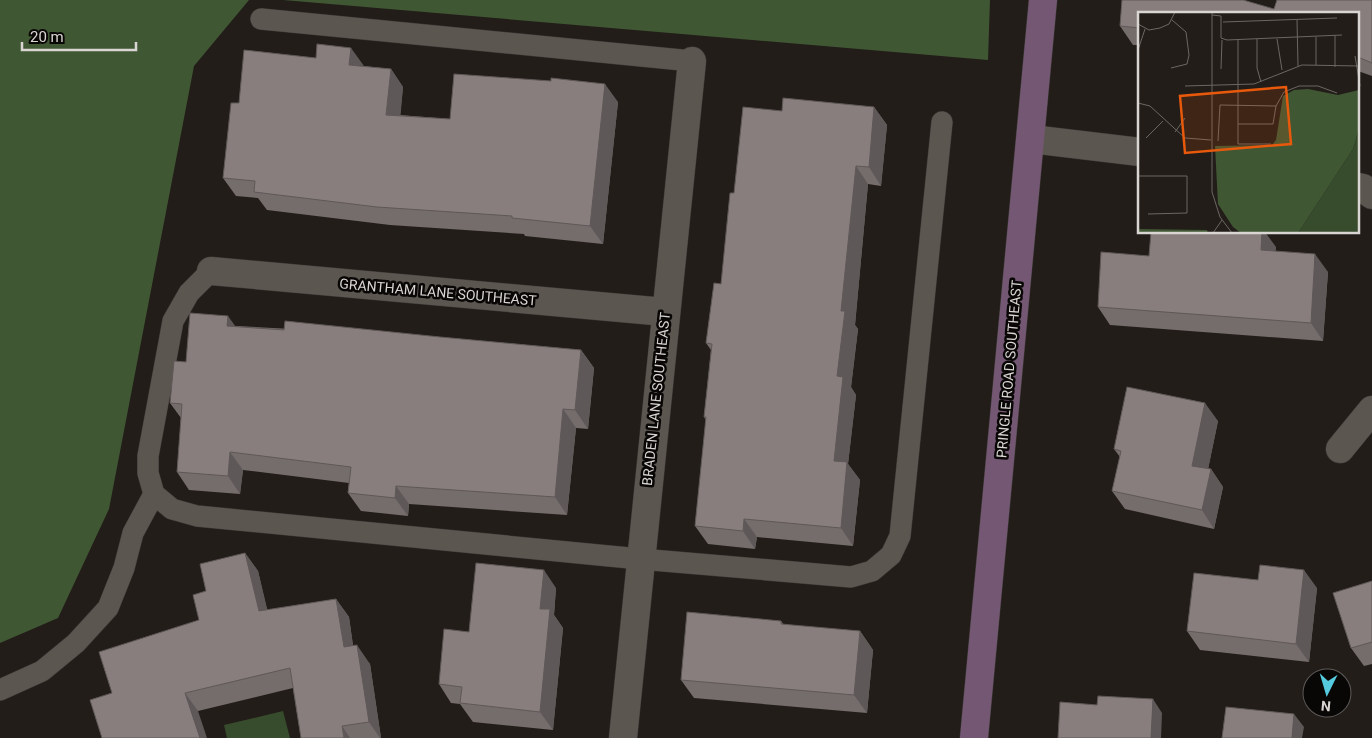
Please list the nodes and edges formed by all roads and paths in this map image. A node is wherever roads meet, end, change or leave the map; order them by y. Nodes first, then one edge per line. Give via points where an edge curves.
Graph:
1 (1043, 0) edge
2 (261, 19) dead end
3 (692, 61) joint
4 (942, 122) dead end
5 (1031, 139) junction
6 (1138, 152) edge
7 (1360, 187) edge
8 (1372, 195) edge
9 (211, 271) joint
10 (665, 312) junction
11 (1372, 410) edge
12 (1340, 448) dead end
13 (154, 494) junction
14 (640, 559) junction
15 (0, 690) edge
16 (623, 738) edge
17 (974, 738) edge

1 - 5 main road, PRINGLE ROAD SOUTHEAST
2 - 3 lane
3 - 10 street, BRADEN LANE SOUTHEAST
4 - 14 lane via 900,536 890,555 872,571 851,577
5 - 6 street
5 - 17 main road, PRINGLE ROAD SOUTHEAST
7 - 8 street
9 - 10 street, GRANTHAM LANE SOUTHEAST
9 - 13 lane via 189,293 173,321 148,456 148,474
10 - 14 street, BRADEN LANE SOUTHEAST
11 - 12 street
13 - 14 lane via 172,509 197,516
13 - 15 lane via 134,533 108,608 76,643 42,671
14 - 16 street, BRADEN LANE SOUTHEAST

